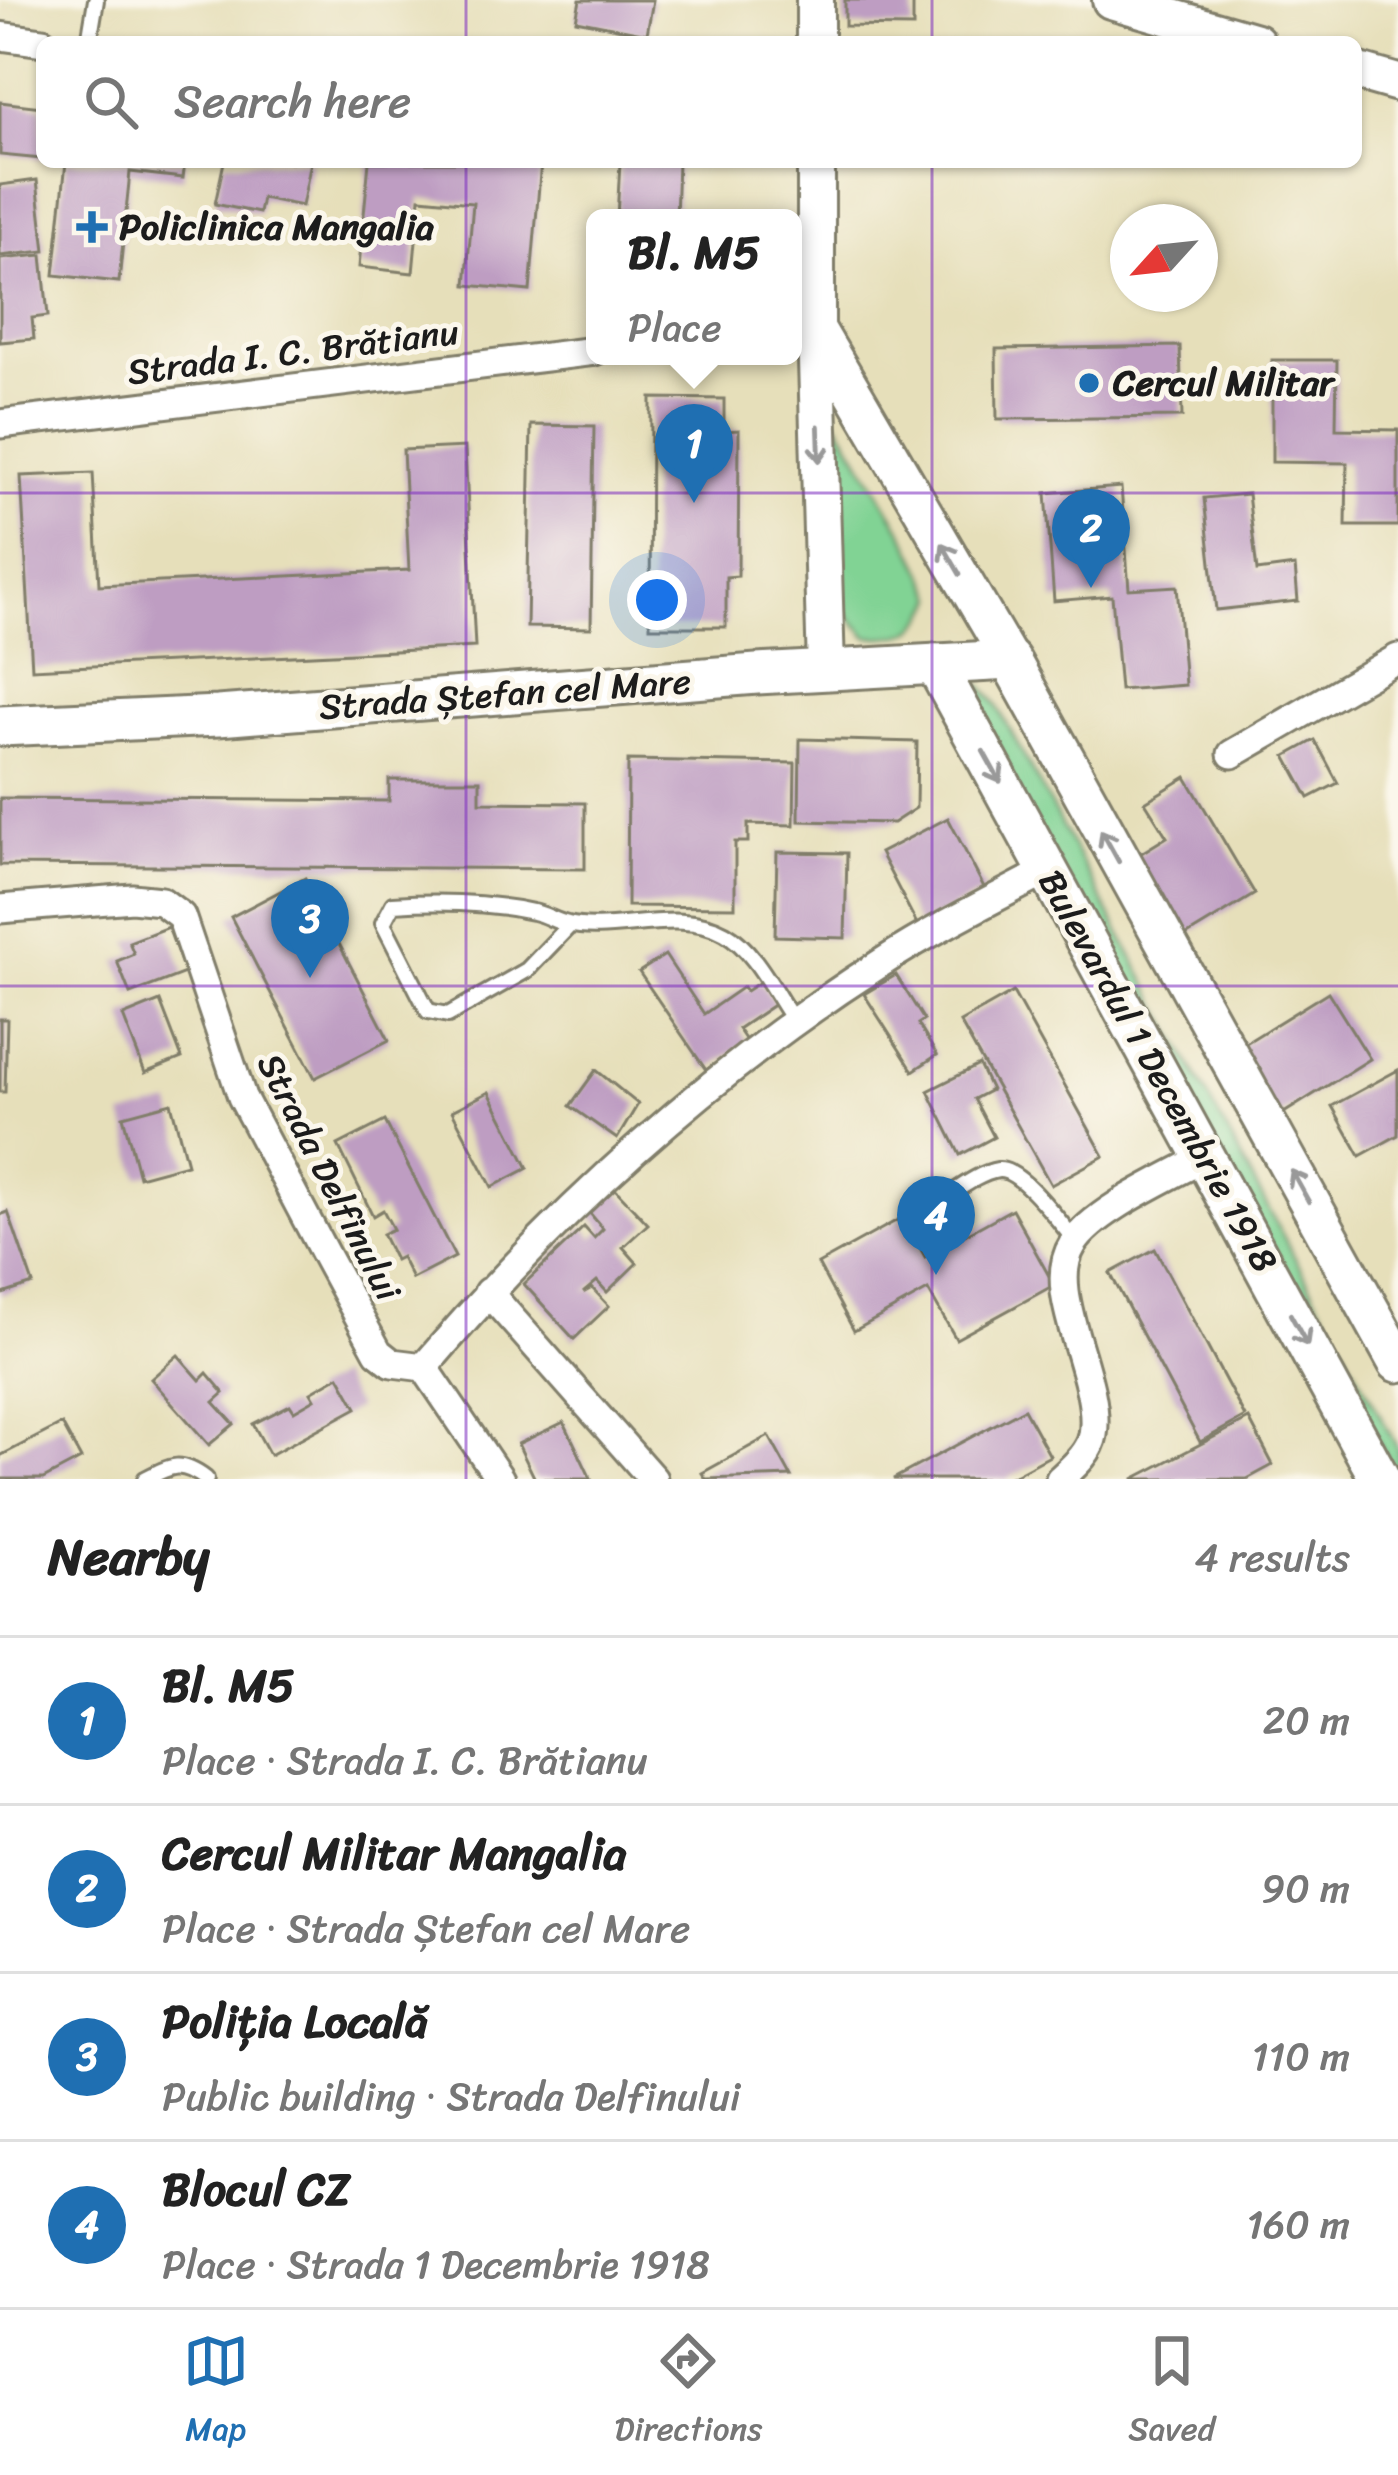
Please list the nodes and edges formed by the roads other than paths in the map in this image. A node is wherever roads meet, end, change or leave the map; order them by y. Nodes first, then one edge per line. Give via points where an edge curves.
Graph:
1 (96, 0) edge
2 (815, 0) edge
3 (1111, 0) edge
4 (0, 36) edge
5 (90, 36) edge
6 (815, 36) edge
7 (1235, 36) edge
8 (36, 41) edge
9 (1362, 73) edge
10 (1398, 83) edge
11 (816, 168) edge
12 (804, 328) edge
13 (586, 352) edge
14 (0, 424) edge
15 (1398, 658) edge
16 (1010, 660) junction
17 (935, 664) junction
18 (826, 670) junction
19 (0, 726) edge
20 (1232, 754) dead end
21 (1049, 870) junction
22 (0, 909) edge
23 (570, 926) junction
24 (794, 1022) junction
25 (1205, 1157) junction
26 (938, 1202) dead end
27 (1075, 1240) junction
28 (488, 1292) junction
29 (1398, 1362) edge
30 (424, 1367) junction
31 (145, 1479) edge
32 (206, 1479) edge
33 (500, 1479) edge
34 (652, 1479) edge
35 (1060, 1479) edge
36 (1380, 1479) edge

1 - 5 lane
2 - 6 street
3 - 7 street
4 - 8 street
9 - 10 street
11 - 12 street
16 -> 12 street
12 -> 18 street
13 - 14 street, Strada I. C. Brătianu
15 - 20 street
16 - 17 main road, Strada Ștefan cel Mare
29 -> 16 main road, Bulevardul 1 Decembrie 1918
17 - 18 main road, Strada Ștefan cel Mare
17 -> 21 main road, Bulevardul 1 Decembrie 1918
18 - 19 main road, Strada Ștefan cel Mare
21 - 24 street via 882,962
21 - 25 main road, Bulevardul 1 Decembrie 1918
22 - 30 street, Strada Delfinului via 132,898 160,901 182,916 242,1097 327,1258 378,1352 392,1364
23 - 23 lane via 527,970 448,1015 428,1011 383,922 393,904 424,902 490,904
23 - 24 lane via 678,923 725,933
24 - 28 street via 623,1161
25 - 27 street
25 -> 36 main road, Bulevardul 1 Decembrie 1918
26 - 27 lane via 1005,1170
27 - 35 street via 1065,1261 1066,1291 1093,1394 1094,1438
28 - 30 street
28 - 34 street
30 - 33 street
31 - 32 lane via 186,1464

